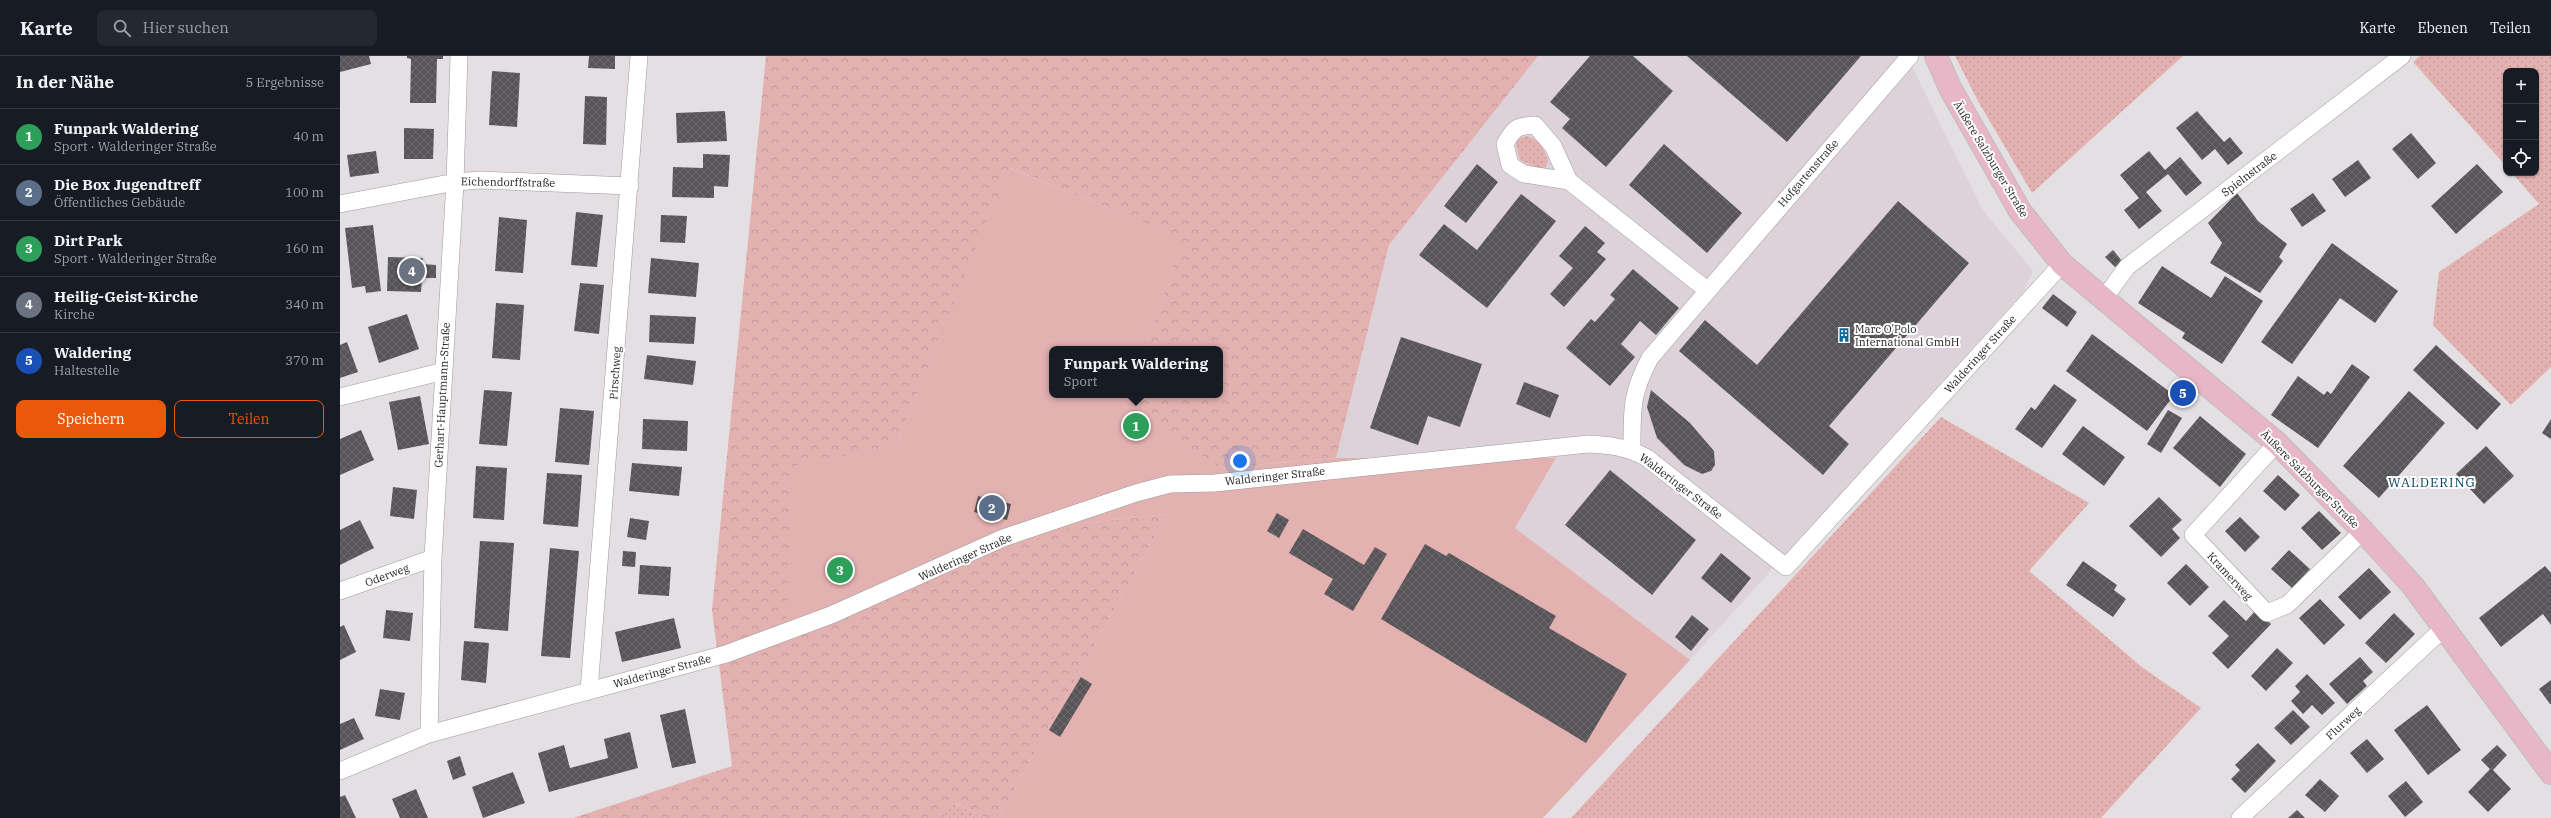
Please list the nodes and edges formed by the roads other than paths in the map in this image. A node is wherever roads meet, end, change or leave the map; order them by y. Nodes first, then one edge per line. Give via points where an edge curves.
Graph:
1 (459, 56) edge
2 (639, 56) edge
3 (1910, 56) edge
4 (1936, 56) edge
5 (2402, 56) edge
6 (1569, 181) dead end
7 (455, 182) junction
8 (630, 186) junction
9 (340, 204) edge
10 (2062, 264) junction
11 (1707, 290) junction
12 (2103, 300) junction
13 (444, 371) junction
14 (340, 396) edge
15 (2277, 443) junction
16 (1632, 449) junction
17 (2363, 532) junction
18 (433, 558) junction
19 (340, 591) edge
20 (2445, 628) junction
21 (589, 690) junction
22 (430, 734) junction
23 (340, 771) edge
24 (2551, 773) edge
25 (2243, 817) edge

1 - 7 street, Gerhart-Hauptmann-Straße
2 - 8 street, Pirschweg
3 - 11 street, Hofgartenstraße
4 - 10 main road, Äußere Salzburger Straße via 1950,88 2020,211
5 - 12 street, Spielnstraße via 2127,267
6 - 11 street
7 - 8 street, Eichendorffstraße via 480,180
7 - 9 street, Eichendorffstraße
7 - 13 street, Gerhart-Hauptmann-Straße
8 - 21 street, Pirschweg
10 - 12 main road, Äußere Salzburger Straße
10 - 16 street, Walderinger Straße via 1786,567
11 - 16 street, Hofgartenstraße via 1650,358 1637,383 1632,405
12 - 15 main road, Äußere Salzburger Straße
13 - 14 street
13 - 18 street, Gerhart-Hauptmann-Straße
15 - 17 main road, Äußere Salzburger Straße
15 - 17 street, Kramerweg via 2193,535 2253,601 2267,613 2287,605
16 - 21 street, Walderinger Straße via 1588,444 1215,483 1170,484 1003,538 831,615 726,654
17 - 20 main road, Äußere Salzburger Straße via 2413,586
18 - 19 street, Oderweg
18 - 22 street, Gerhart-Hauptmann-Straße
20 - 24 main road, Äußere Salzburger Straße
20 - 25 street, Flurweg
21 - 22 street, Walderinger Straße
22 - 23 street, Walderinger Straße

